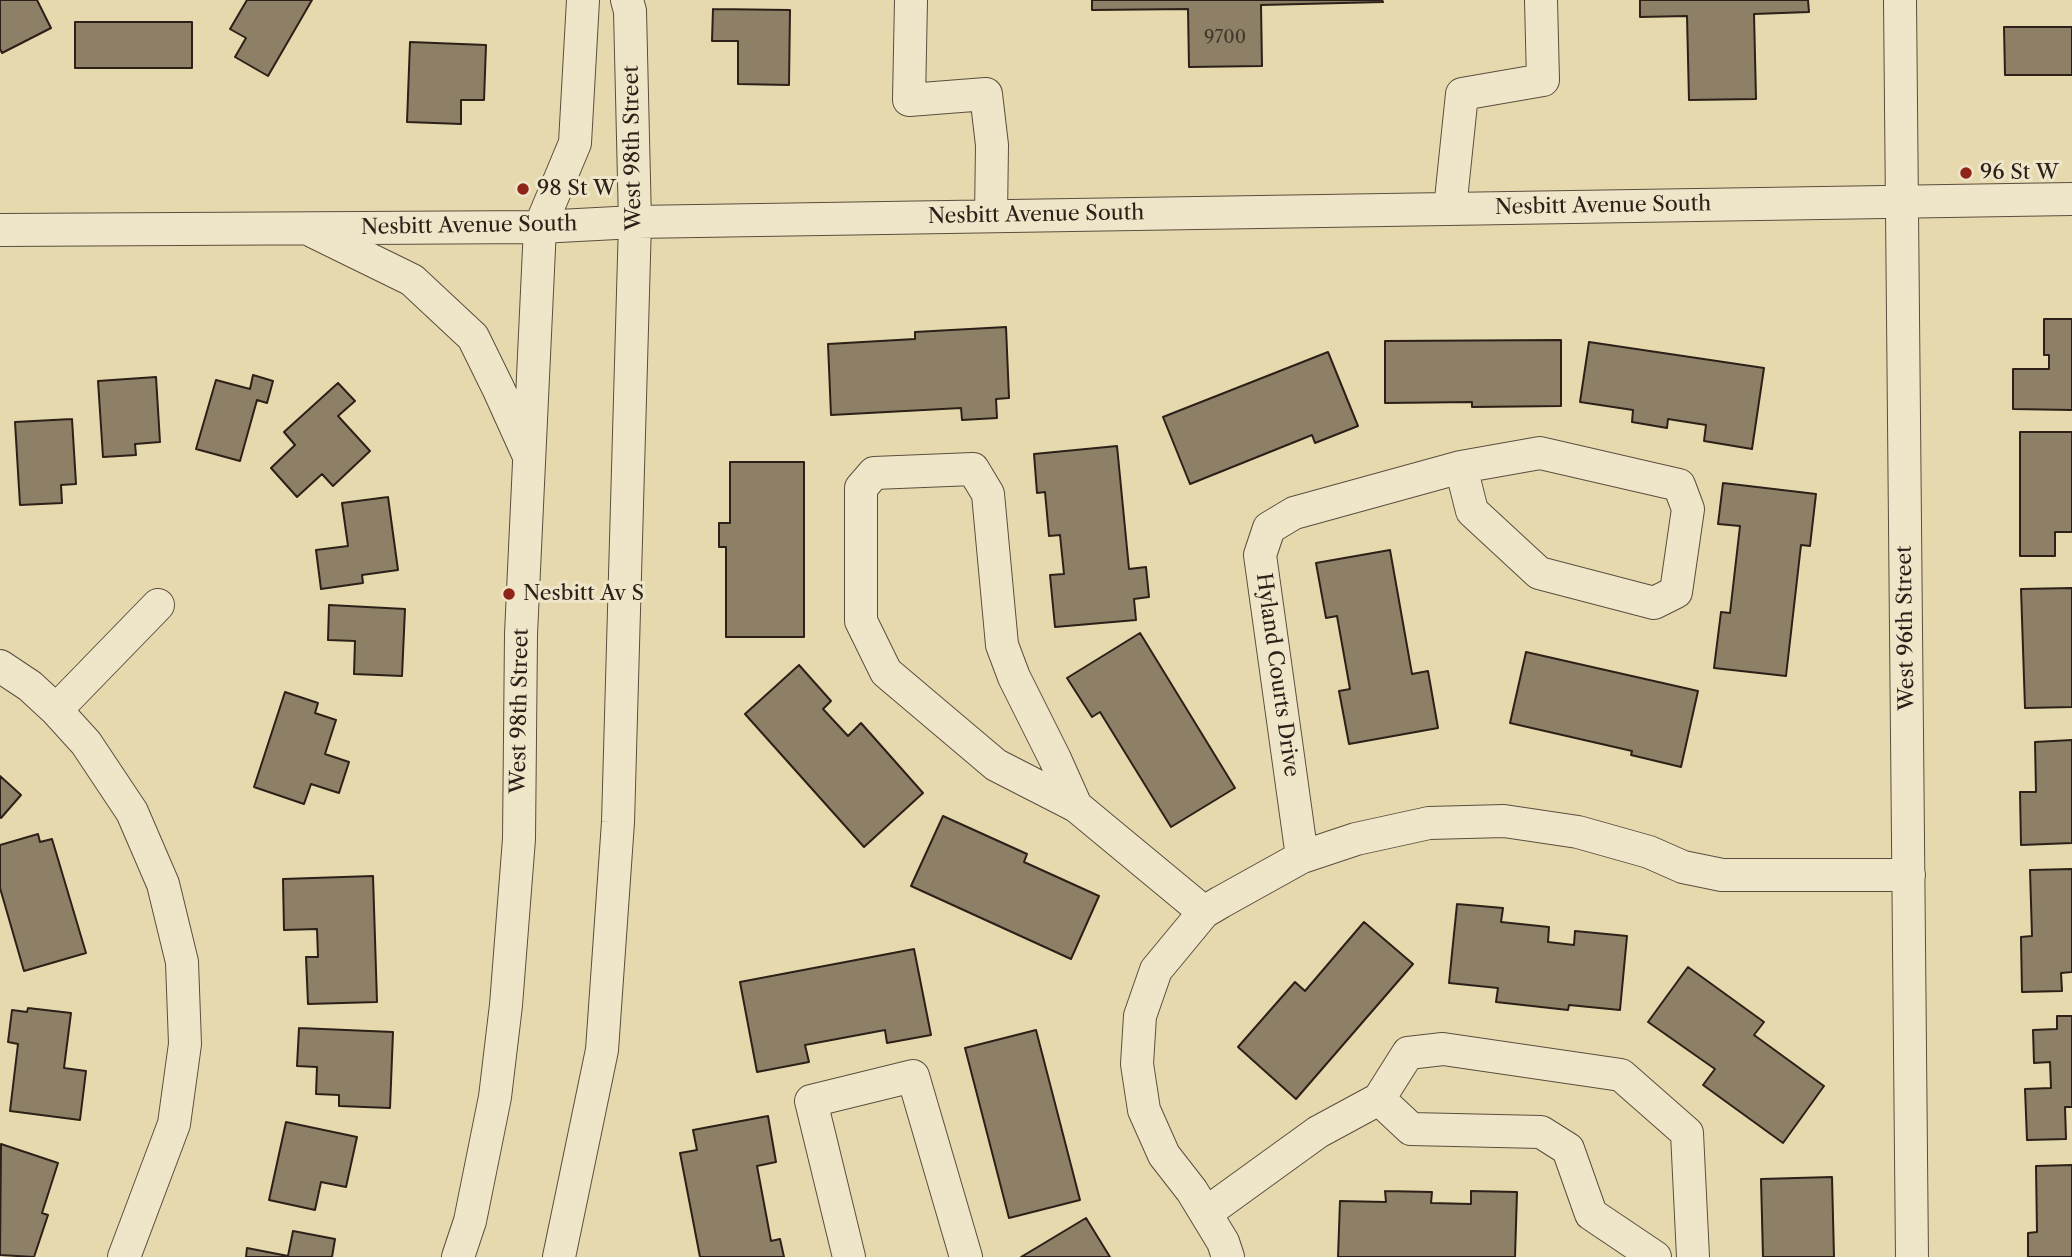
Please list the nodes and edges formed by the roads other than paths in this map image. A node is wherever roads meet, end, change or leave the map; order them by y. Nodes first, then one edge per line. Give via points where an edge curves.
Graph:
1 (583, 0) edge
2 (627, 0) edge
3 (911, 0) edge
4 (1541, 0) edge
5 (1900, 0) edge
6 (2072, 199) edge
7 (1902, 201) junction
8 (1450, 209) junction
9 (991, 216) junction
10 (635, 222) junction
11 (540, 227) junction
12 (307, 228) junction
13 (0, 230) edge
14 (529, 458) junction
15 (1461, 467) junction
16 (158, 605) dead end
17 (0, 666) edge
18 (56, 710) junction
19 (1076, 806) junction
20 (1302, 857) junction
21 (1909, 875) junction
22 (1205, 912) junction
23 (1379, 1099) junction
24 (1206, 1213) junction
25 (124, 1257) edge
26 (458, 1257) edge
27 (559, 1257) edge
28 (849, 1257) edge
29 (966, 1257) edge
30 (1228, 1257) edge
31 (1655, 1257) edge
32 (1693, 1257) edge
33 (1912, 1257) edge

1 - 11 street, West 98th Street via 575,143
2 - 10 street, West 98th Street
3 - 9 street via 909,100 986,94 992,145
4 - 8 street via 1543,80 1462,94
5 - 7 street, West 96th Street
6 - 7 street, Nesbitt Avenue South
7 - 8 street, Nesbitt Avenue South
7 - 21 street, West 96th Street
8 - 9 street, Nesbitt Avenue South
9 - 10 street, Nesbitt Avenue South
10 - 11 street, Nesbitt Avenue South
10 - 27 street, West 98th Street via 618,822 603,1036
11 - 12 street, Nesbitt Avenue South
11 - 14 street, West 98th Street
12 - 13 street, Nesbitt Avenue South
12 - 14 street via 412,280 473,337
14 - 26 street, West 98th Street via 519,839 506,1005 495,1097 470,1221
15 - 15 street, Hyland Courts Drive via 1540,453 1679,485 1688,509 1676,592 1654,603 1539,573 1472,511
15 - 20 street, Hyland Courts Drive via 1294,513 1269,528 1260,555
16 - 18 street
17 - 18 street
18 - 25 street via 86,743 132,812 163,884 182,962 185,1044 174,1124
19 - 19 street via 1002,645 988,494 983,485 973,469 874,473 861,488 861,621 886,672 996,765
19 - 22 street
20 - 21 street via 1429,822 1504,821 1578,832 1722,875
20 - 22 street
21 - 33 street, West 96th Street
22 - 24 street via 1156,970 1140,1016 1137,1064 1144,1110 1164,1155
23 - 24 street via 1318,1132
23 - 31 street via 1410,1129 1541,1132 1568,1149 1591,1214
23 - 32 street via 1408,1053 1443,1049 1621,1074 1687,1133
24 - 30 street
28 - 29 street via 811,1101 913,1076

